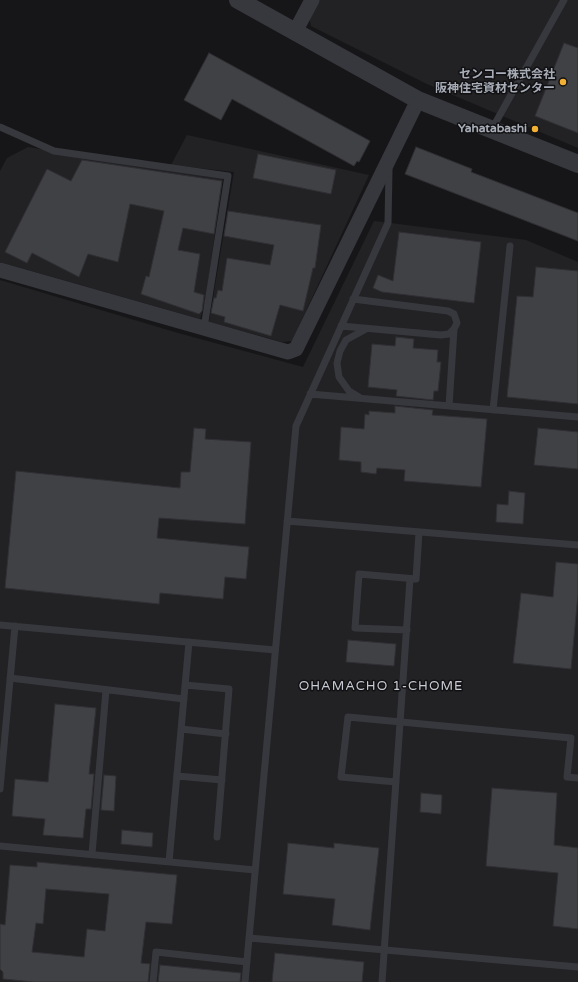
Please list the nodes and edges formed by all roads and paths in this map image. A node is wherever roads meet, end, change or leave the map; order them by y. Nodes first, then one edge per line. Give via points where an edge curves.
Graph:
1 (238, 0) edge
2 (312, 0) edge
3 (564, 0) edge
4 (295, 32) junction
5 (418, 100) junction
6 (0, 127) edge
7 (492, 129) junction
8 (396, 144) junction
9 (578, 164) edge
10 (510, 246) dead end
11 (0, 270) edge
12 (353, 299) junction
13 (341, 326) junction
14 (204, 328) junction
15 (367, 328) junction
16 (454, 329) junction
17 (310, 394) junction
18 (361, 398) junction
19 (449, 406) junction
20 (493, 410) junction
21 (578, 417) edge
22 (287, 521) junction
23 (419, 532) junction
24 (578, 545) edge
25 (410, 578) junction
26 (0, 625) edge
27 (15, 626) junction
28 (407, 630) junction
29 (189, 642) junction
30 (275, 650) junction
31 (10, 678) junction
32 (185, 685) junction
33 (106, 690) junction
34 (184, 699) junction
35 (400, 722) junction
36 (181, 729) junction
37 (226, 734) junction
38 (177, 776) junction
39 (578, 778) edge
40 (222, 780) junction
41 (396, 782) junction
42 (0, 789) edge
43 (217, 837) dead end
44 (0, 846) edge
45 (92, 854) junction
46 (169, 862) junction
47 (255, 870) junction
48 (249, 938) junction
49 (384, 950) junction
50 (247, 962) junction
51 (578, 967) edge
52 (153, 982) edge
53 (245, 982) edge
54 (382, 982) edge

1 - 4 street
2 - 4 street
3 - 7 lane
4 - 5 street
5 - 7 street
5 - 8 street
6 - 14 lane via 54,151 228,176
7 - 9 street
8 - 12 lane via 388,176 388,223
8 - 14 street via 296,349 288,352
10 - 20 lane
11 - 14 street
12 - 13 lane
12 - 16 lane via 448,311 456,318
13 - 15 lane
13 - 17 lane
15 - 16 lane via 441,335 449,334
15 - 18 lane via 346,340 337,363 339,377 349,391
16 - 19 lane
17 - 18 lane
17 - 22 lane via 296,426
18 - 19 lane
19 - 20 lane
20 - 21 lane
22 - 23 lane
22 - 30 lane
23 - 24 lane
23 - 25 lane via 416,579
25 - 28 lane
25 - 28 lane via 359,574 355,628
26 - 27 lane
27 - 29 lane
27 - 31 lane
28 - 35 lane
29 - 30 lane
29 - 32 lane
30 - 47 lane
31 - 33 lane
31 - 42 lane
32 - 34 lane
32 - 37 lane via 229,689
33 - 34 lane
33 - 45 lane
34 - 36 lane
35 - 39 lane via 571,738 567,777
35 - 41 lane
35 - 41 lane via 348,717 341,777
36 - 37 lane
36 - 38 lane
37 - 40 lane
38 - 40 lane
38 - 46 lane
40 - 43 lane
41 - 49 lane
44 - 45 lane
45 - 46 lane
46 - 47 lane
47 - 48 lane
48 - 49 lane
48 - 50 lane
49 - 51 lane
49 - 54 lane
50 - 52 lane via 156,952
50 - 53 lane

